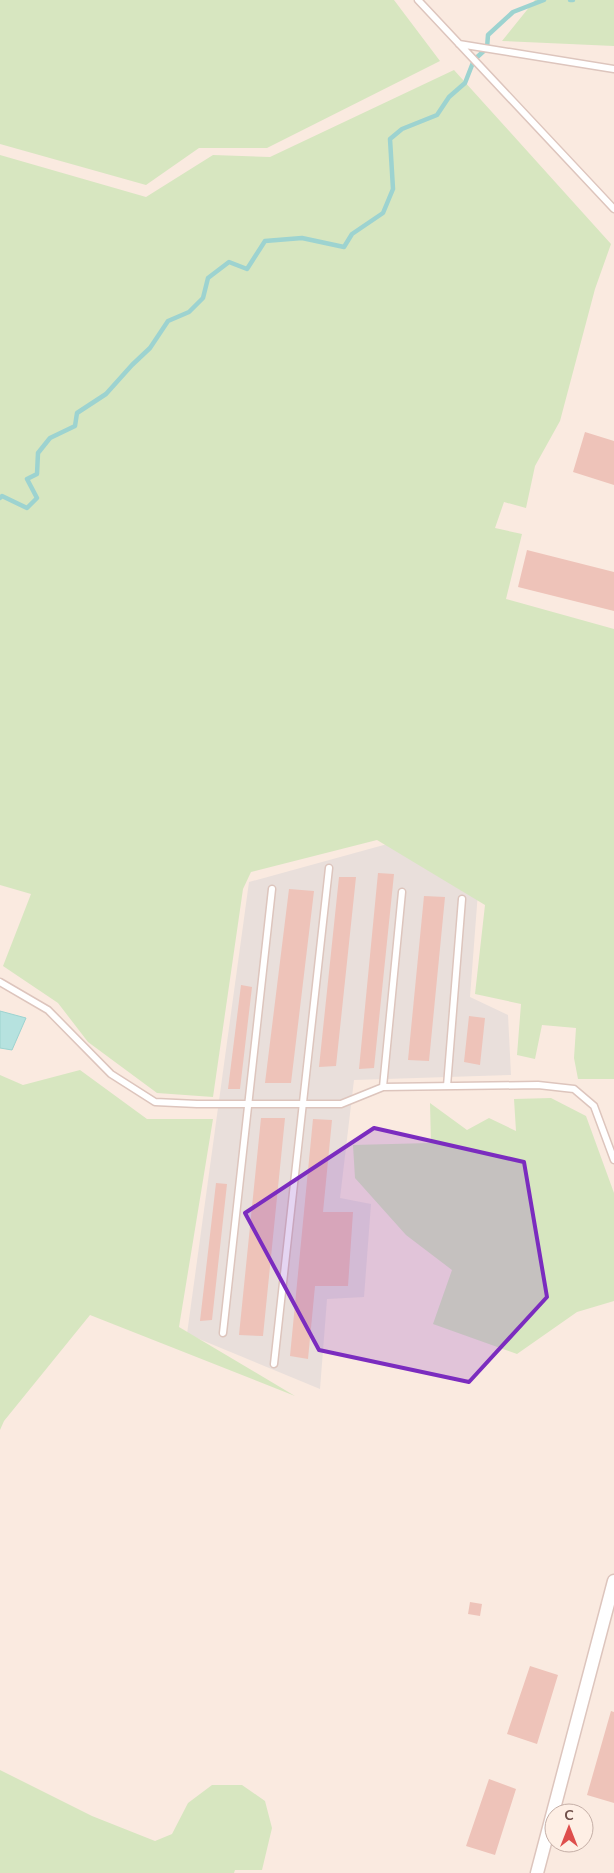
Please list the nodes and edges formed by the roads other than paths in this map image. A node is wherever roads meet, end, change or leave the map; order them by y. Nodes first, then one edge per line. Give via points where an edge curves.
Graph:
1 (418, 0) edge
2 (459, 44) junction
3 (614, 70) edge
4 (614, 209) edge
5 (329, 868) dead end
6 (272, 889) dead end
7 (402, 892) dead end
8 (462, 899) dead end
9 (0, 982) edge
10 (447, 1086) junction
11 (383, 1087) junction
12 (249, 1104) junction
13 (302, 1104) junction
14 (614, 1160) edge
15 (223, 1333) dead end
16 (274, 1364) dead end
17 (614, 1581) edge
18 (537, 1873) edge

1 - 2 lane
2 - 3 lane
2 - 4 lane
5 - 13 lane
6 - 12 lane
7 - 11 lane
8 - 10 lane
9 - 12 lane via 48,1010 111,1074 155,1102
10 - 11 lane
10 - 14 lane via 574,1089 594,1106
11 - 13 lane via 342,1104
12 - 13 lane
12 - 15 lane
13 - 16 lane
17 - 18 street

